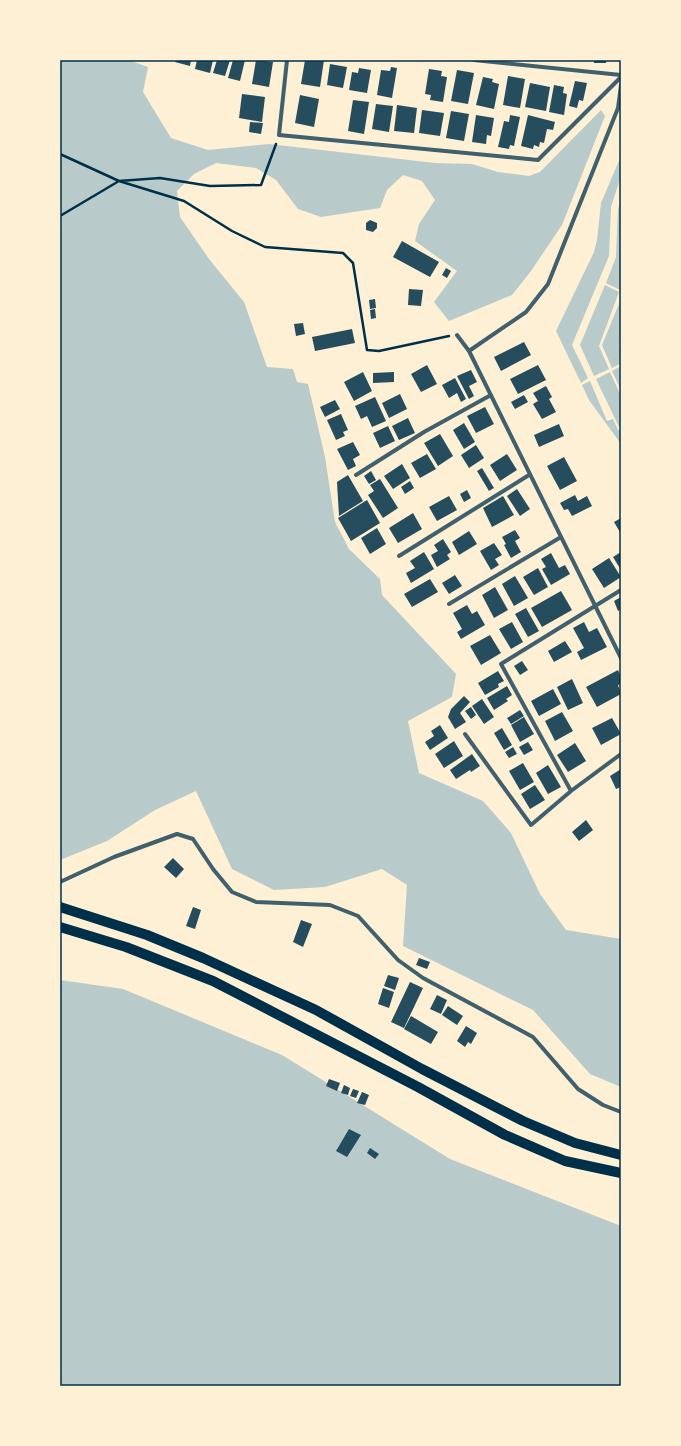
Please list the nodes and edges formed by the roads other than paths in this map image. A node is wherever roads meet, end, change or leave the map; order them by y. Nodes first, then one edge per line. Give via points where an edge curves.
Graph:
1 (287, 60) edge
2 (474, 60) edge
3 (621, 76) edge
4 (621, 85) edge
5 (457, 334) road end
6 (469, 351) junction
7 (491, 396) junction
8 (356, 475) dead end
9 (529, 475) junction
10 (561, 537) junction
11 (399, 556) dead end
12 (621, 590) edge
13 (449, 604) dead end
14 (595, 606) junction
15 (621, 658) edge
16 (465, 734) dead end
17 (621, 754) edge
18 (571, 791) junction
19 (60, 882) edge
20 (60, 907) edge
21 (60, 927) edge
22 (621, 1112) edge
23 (621, 1154) edge
24 (621, 1173) edge

1 - 3 street via 279,135 538,160
2 - 3 street
4 - 6 street via 618,108 548,284 526,312
5 - 6 street
6 - 7 street
7 - 8 street via 424,432
7 - 9 street
9 - 10 street
9 - 11 street
10 - 13 street
10 - 14 street
12 - 14 street
14 - 15 street
14 - 18 street via 501,664
16 - 18 street via 531,825
17 - 18 street
19 - 22 street via 114,857 177,834 193,839 232,892 256,902 330,905 358,916 398,960 423,978 533,1037 578,1089 603,1105
20 - 23 main road via 147,935 203,958 316,1010 523,1121 575,1143
21 - 24 main road via 126,947 213,981 377,1065 505,1135 565,1161

